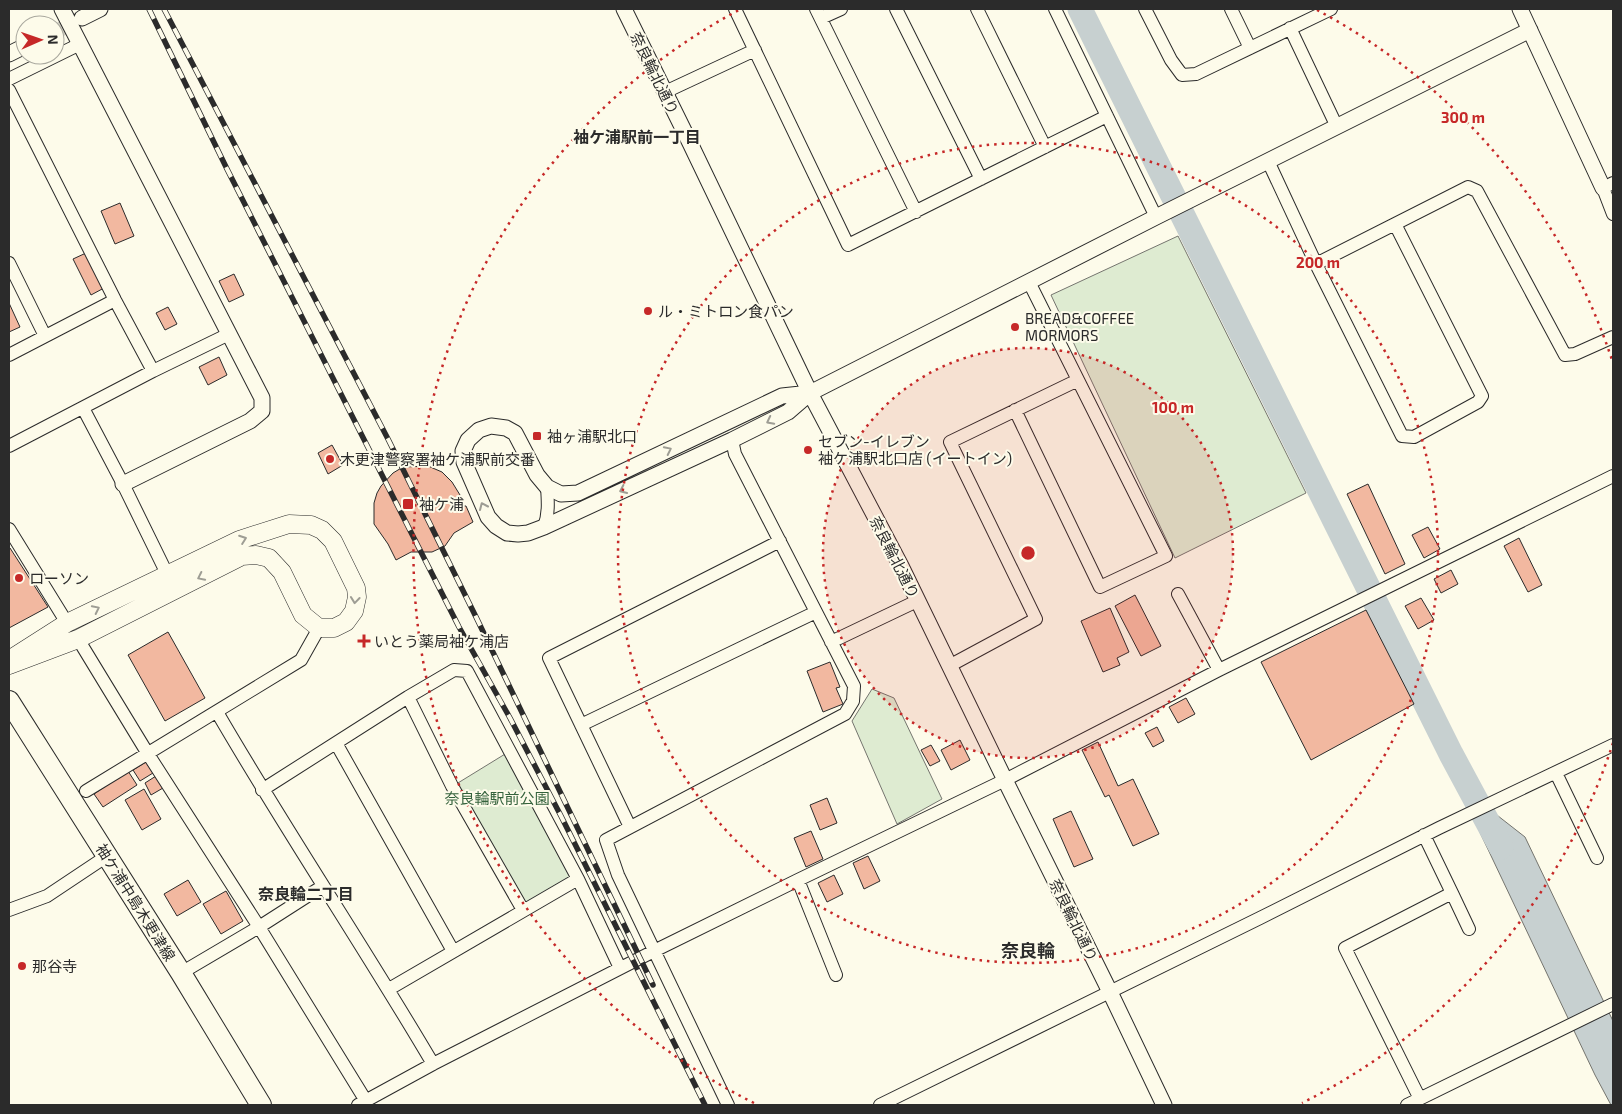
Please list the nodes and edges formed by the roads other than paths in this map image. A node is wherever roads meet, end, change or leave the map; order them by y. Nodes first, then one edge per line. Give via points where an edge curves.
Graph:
1 (62, 9) edge
2 (100, 9) edge
3 (624, 9) edge
4 (735, 9) edge
5 (841, 9) edge
6 (896, 9) edge
7 (977, 9) edge
8 (1055, 9) edge
9 (1146, 9) edge
10 (1231, 9) edge
11 (1520, 9) edge
12 (1324, 10) edge
13 (818, 14) edge
14 (82, 18) tunnel mouth
15 (1290, 28) junction
16 (1530, 30) junction
17 (80, 44) junction
18 (1250, 48) junction
19 (755, 50) junction
20 (9, 79) edge
21 (9, 90) edge
22 (665, 92) junction
23 (1107, 116) junction
24 (1337, 127) junction
25 (1045, 147) junction
26 (1268, 161) junction
27 (981, 179) junction
28 (1608, 186) edge
29 (916, 212) junction
30 (1613, 214) edge
31 (1156, 217) junction
32 (1395, 224) junction
33 (9, 263) edge
34 (1316, 264) junction
35 (1029, 282) junction
36 (115, 300) junction
37 (229, 334) junction
38 (45, 336) junction
39 (1613, 337) edge
40 (9, 355) edge
41 (153, 371) junction
42 (1078, 380) junction
43 (810, 394) junction
44 (83, 408) junction
45 (1015, 410) junction
46 (732, 440) junction
47 (9, 446) edge
48 (1613, 476) edge
49 (123, 484) junction
50 (547, 487) junction
51 (544, 527) junction
52 (9, 528) edge
53 (780, 541) junction
54 (171, 583) junction
55 (1178, 594) dead end
56 (917, 600) junction
57 (816, 612) junction
58 (67, 623) junction
59 (319, 628) junction
60 (78, 639) junction
61 (831, 642) junction
62 (9, 660) edge
63 (9, 665) edge
64 (949, 666) junction
65 (1219, 670) junction
66 (408, 697) junction
67 (9, 701) edge
68 (217, 712) junction
69 (581, 725) junction
70 (336, 744) junction
71 (1613, 745) edge
72 (148, 754) junction
73 (1556, 773) junction
74 (1005, 780) junction
75 (262, 790) junction
76 (86, 791) dead end
77 (630, 827) junction
78 (1424, 835) junction
79 (107, 856) junction
80 (1598, 858) dead end
81 (578, 879) junction
82 (798, 880) junction
83 (323, 886) junction
84 (1452, 893) junction
85 (9, 910) edge
86 (523, 910) junction
87 (259, 927) junction
88 (1468, 929) dead end
89 (453, 951) junction
90 (654, 951) junction
91 (620, 968) junction
92 (181, 973) junction
93 (836, 975) dead end
94 (388, 989) junction
95 (1110, 992) junction
96 (1613, 1004) edge
97 (433, 1064) junction
98 (1420, 1099) junction
99 (362, 1103) edge
100 (261, 1105) edge
101 (728, 1105) edge
102 (880, 1105) edge
103 (1164, 1105) edge
104 (1407, 1105) edge

1 - 17 street
2 - 14 street
3 - 22 street, 奈良輪北通り
4 - 19 street
5 - 13 street
6 - 27 street
7 - 25 street
8 - 23 street
9 - 18 street via 1170,60 1182,75 1196,74
10 - 18 street
11 - 16 street
12 - 15 street
13 - 29 street
15 - 18 street
15 - 24 street
16 - 24 street
16 - 28 street
17 - 20 street
17 - 37 street
19 - 22 street
19 - 29 street via 848,245
21 - 36 street
22 - 43 street, 奈良輪北通り
23 - 25 street
23 - 31 street
24 - 26 street
25 - 27 street
26 - 31 street
26 - 34 street
27 - 29 street
28 - 30 street
31 - 35 street
32 - 34 street
32 - 34 street via 1482,396 1478,402 1414,438 1402,436
32 - 39 street via 1468,187 1477,191 1565,355 1575,354
33 - 38 street
35 - 42 street
35 - 43 street
36 - 38 street
36 - 41 street
37 - 41 street
37 - 49 street via 262,398 262,410 250,421
38 - 40 street
41 - 44 street
42 - 45 street
42 - 45 street via 1166,556 1100,588
43 -> 46 street via 788,412
50 -> 43 street via 561,494 578,493 782,396
43 - 56 street, 奈良輪北通り
44 - 47 street
44 - 49 street
45 - 64 street via 950,442 1036,619
46 -> 51 street
46 - 53 street via 735,454
48 - 65 street
49 - 54 street
50 - 51 street
51 -> 50 street via 528,533 507,533 488,517 464,462 463,451 468,440 491,426 515,433
52 - 58 street
53 - 57 street
53 - 69 street via 549,658
58 -> 54 main road
59 -> 54 main road via 303,615 282,572 269,558 242,556
54 -> 59 main road via 239,540 289,524 311,525 333,541 356,588 357,597 354,611 346,622 334,628
54 - 60 main road
55 - 65 street
56 - 61 street
56 - 64 street, 奈良輪北通り
57 - 61 street
57 - 69 street
58 - 62 main road
59 - 68 street via 301,660
60 - 63 main road
60 - 72 street
61 - 77 street via 854,686 853,701 845,714
64 - 74 street, 奈良輪北通り
65 - 74 street
66 - 70 street
66 - 81 street via 454,670 467,671
66 - 86 street via 452,786
67 - 79 main road, 袖ケ浦中島木更津線
68 - 72 street
68 - 75 street
69 - 77 street
70 - 75 street
70 - 89 street
71 - 73 street
72 - 76 street
72 - 87 street
73 - 78 street
73 - 80 street
74 - 82 street
74 - 95 street, 奈良輪北通り
75 - 83 street
77 - 90 street via 606,840 618,875
78 - 84 street
78 - 95 street
79 - 85 street via 47,896
79 - 92 main road, 袖ケ浦中島木更津線
81 - 86 street
81 - 91 street
82 - 90 street
82 - 93 street
83 - 87 street
83 - 94 street
84 - 88 street
84 - 98 street via 1345,948
86 - 89 street
87 - 92 street
87 - 99 street
89 - 94 street
90 - 91 street
90 - 101 street
91 - 97 street
92 - 100 main road, 袖ケ浦中島木更津線
94 - 97 street
95 - 102 street
95 - 103 street, 奈良輪北通り
96 - 98 street
97 - 99 street
98 - 104 street

